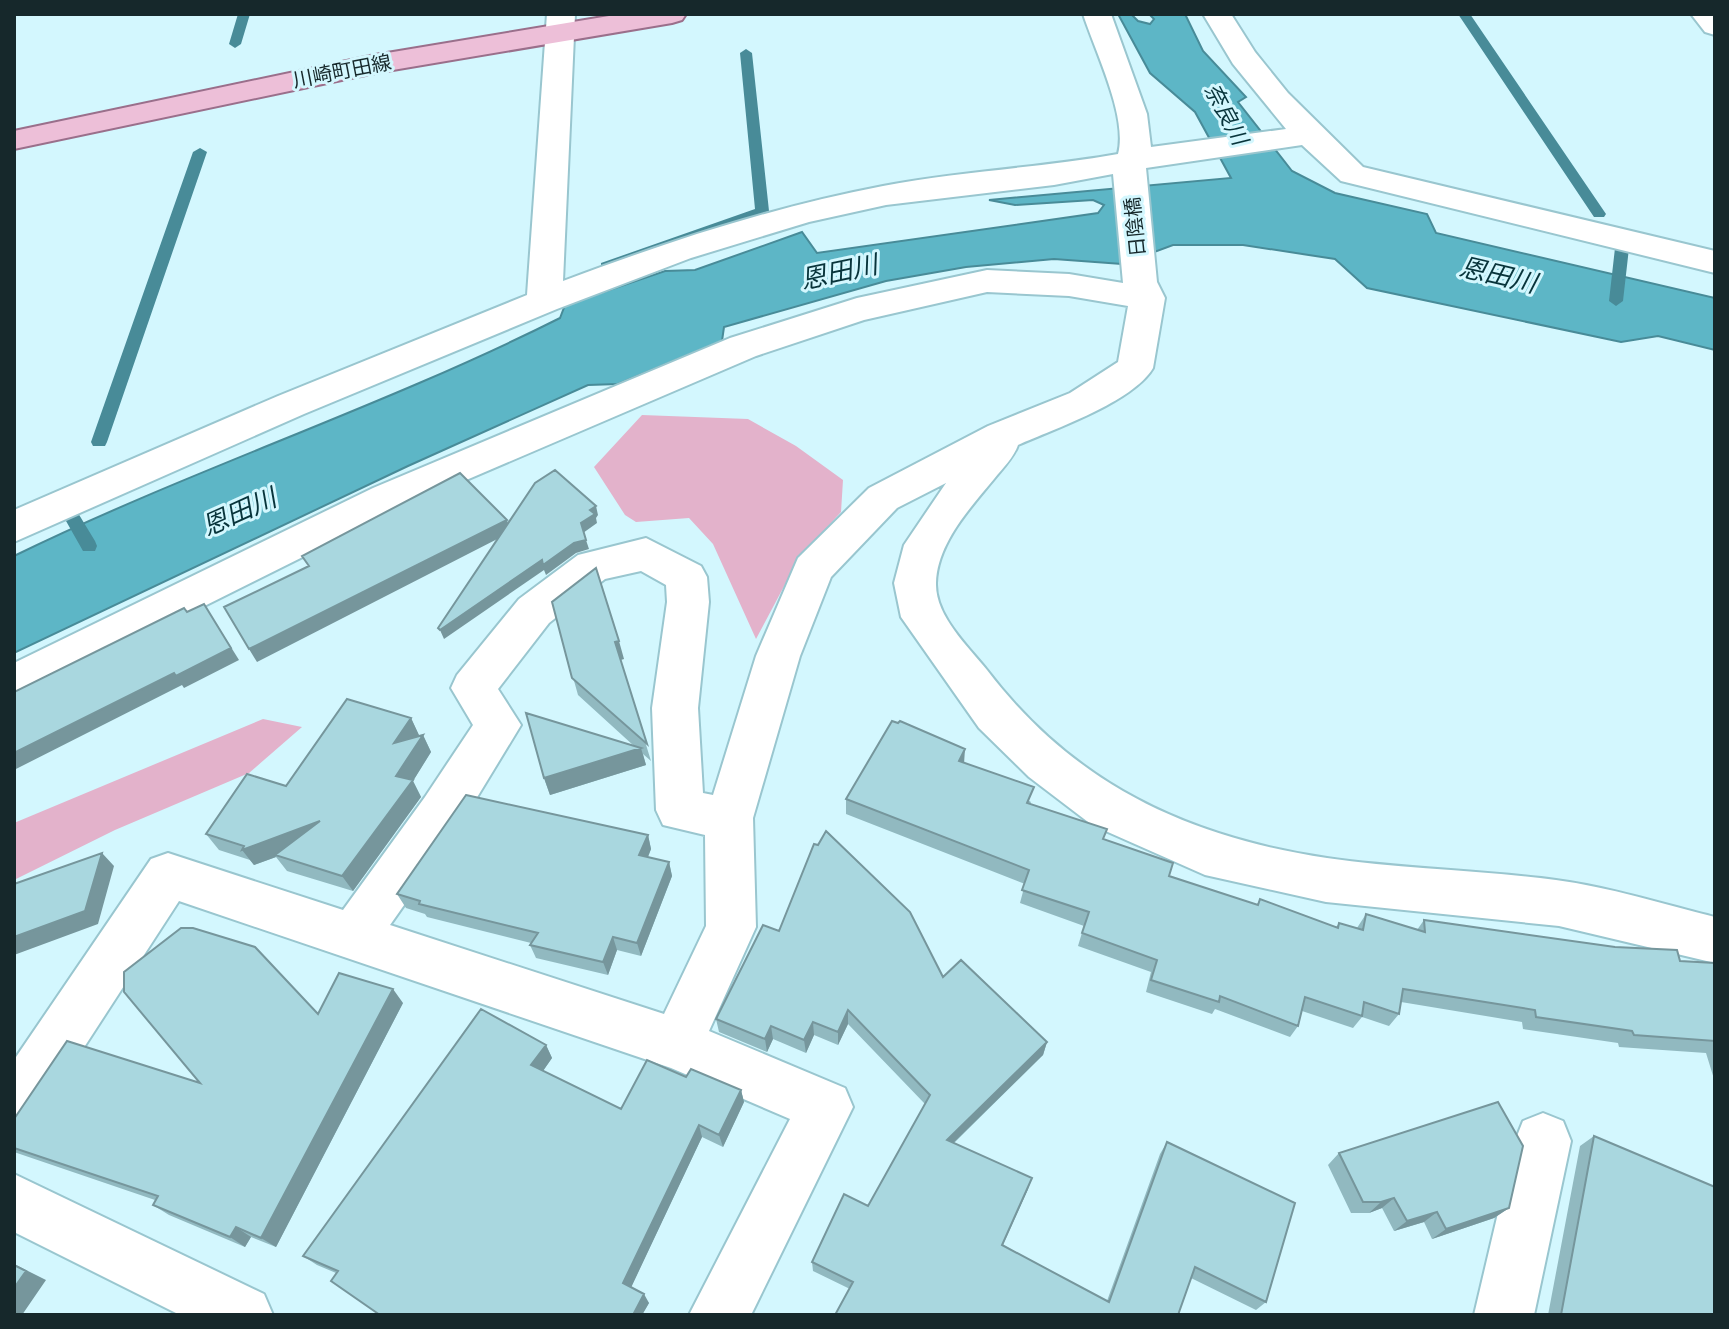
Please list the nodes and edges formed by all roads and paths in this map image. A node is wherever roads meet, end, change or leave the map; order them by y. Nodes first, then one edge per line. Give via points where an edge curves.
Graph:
1 (672, 14) edge
2 (1097, 14) edge
3 (1217, 14) edge
4 (1705, 14) edge
5 (561, 22) edge
6 (1715, 26) edge
7 (1300, 136) junction
8 (14, 140) edge
9 (1139, 163) junction
10 (1715, 262) edge
11 (1144, 290) junction
12 (544, 301) junction
13 (1002, 436) junction
14 (14, 527) edge
15 (14, 683) edge
16 (729, 818) junction
17 (352, 938) junction
18 (1715, 940) edge
19 (677, 1044) junction
20 (14, 1107) edge
21 (1543, 1141) dead end
22 (14, 1202) edge
23 (243, 1315) edge
24 (719, 1315) edge
25 (1504, 1315) edge

1 - 5 main road, 川崎町田線
2 - 9 street, 日陰橋 via 1132,114
3 - 7 street
4 - 6 street
5 - 8 main road, 川崎町田線
5 - 12 street
7 - 9 street
7 - 10 street via 1352,174
9 - 11 street, 日陰橋
9 - 12 street via 886,195 802,213 679,250
11 - 13 street, 日陰橋 via 1144,329 1135,368 1083,402
11 - 15 street via 987,281 857,310 743,347 387,498
12 - 14 street
13 - 16 street, 日陰橋 via 883,498 813,569 773,670
13 - 18 street via 996,452 954,500 925,545 915,583 922,617 995,715 1045,763 1109,810 1205,853 1311,876 1559,903
16 - 17 street via 680,810 675,708 688,602 686,577 646,554 593,566 534,611 473,688 498,725
16 - 19 street, 日陰橋 via 731,927
17 - 19 street
17 - 20 street via 168,875
19 - 24 street via 826,1107
21 - 25 street
22 - 23 street

